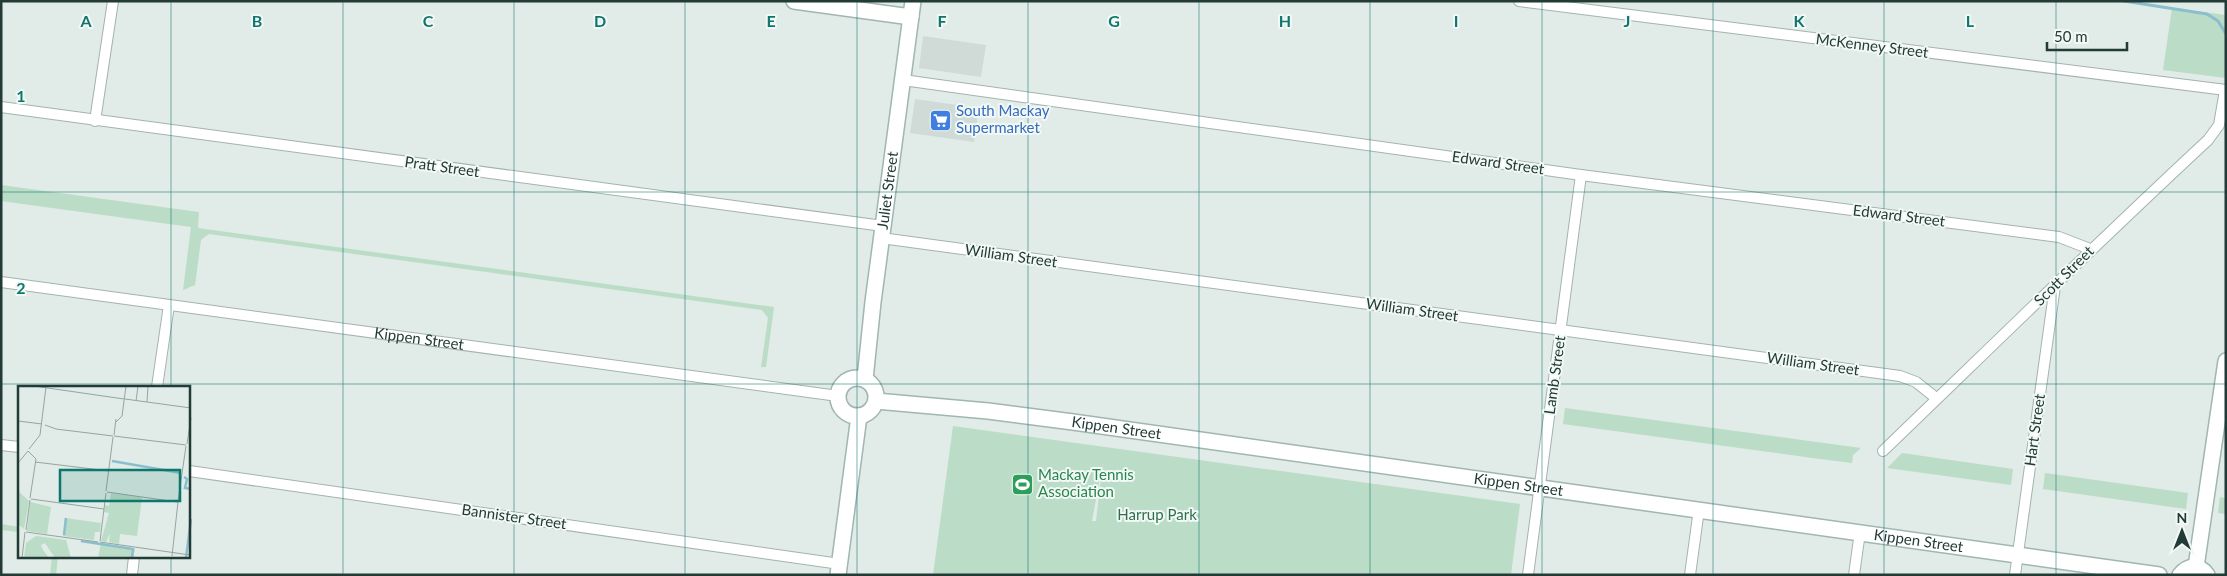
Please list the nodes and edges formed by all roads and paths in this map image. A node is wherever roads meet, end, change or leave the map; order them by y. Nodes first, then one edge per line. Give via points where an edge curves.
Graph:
1 (113, 1) edge
2 (794, 1) edge
3 (913, 1) edge
4 (1519, 1) edge
5 (911, 16) junction
6 (904, 80) junction
7 (2225, 90) edge
8 (1, 107) edge
9 (95, 121) junction
10 (1581, 175) junction
11 (882, 232) junction
12 (2090, 249) junction
13 (1, 282) edge
14 (2055, 286) junction
15 (169, 305) junction
16 (1561, 331) junction
17 (2226, 361) edge
18 (865, 379) junction
19 (157, 386) edge
20 (838, 396) junction
21 (1936, 398) junction
22 (876, 401) junction
23 (2222, 415) edge
24 (859, 416) junction
25 (1, 445) edge
26 (18, 447) edge
27 (1883, 451) dead end
28 (190, 471) edge
29 (1540, 487) junction
30 (1699, 509) junction
31 (1860, 532) junction
32 (2018, 554) junction
33 (134, 558) edge
34 (839, 569) edge
35 (2201, 571) edge
36 (132, 575) edge
37 (1528, 575) edge
38 (1690, 575) edge
39 (1854, 575) edge
40 (2015, 575) edge
41 (2159, 575) edge
42 (2180, 575) edge

1 - 9 street
2 - 5 street
3 - 5 street, Juliet Street
4 - 7 street, McKenney Street
5 - 6 street, Juliet Street
6 - 10 street, Edward Street
6 - 11 street, Juliet Street
7 - 12 street, Scott Street via 2218,125 2208,140
8 - 9 street, Pratt Street
9 - 11 street, Pratt Street
10 - 12 street, Edward Street via 2059,237
10 - 16 street, Lamb Street
11 - 16 street, William Street
11 - 18 street, Juliet Street
12 - 14 street, Scott Street
13 - 15 street, Kippen Street
14 - 21 street, Scott Street
14 - 32 street, Hart Street
15 - 19 street
15 - 20 street, Kippen Street
16 - 21 street, William Street via 1900,376 1916,382
16 - 29 street, Lamb Street
17 - 23 street
18 - 20 street via 847,380
18 - 22 street via 876,391
20 - 24 street via 846,412
21 - 27 street, Scott Street
22 - 24 street via 870,411
22 - 29 street, Kippen Street via 988,411
23 - 35 street
24 - 34 street
25 - 26 street
28 - 34 street, Bannister Street
29 - 30 street, Kippen Street
29 - 37 street, Lamb Street
30 - 31 street, Kippen Street
30 - 38 street
31 - 32 street, Kippen Street
31 - 39 street
32 - 40 street, Hart Street
32 - 41 street, Kippen Street
33 - 36 street
35 - 42 street via 2188,568

